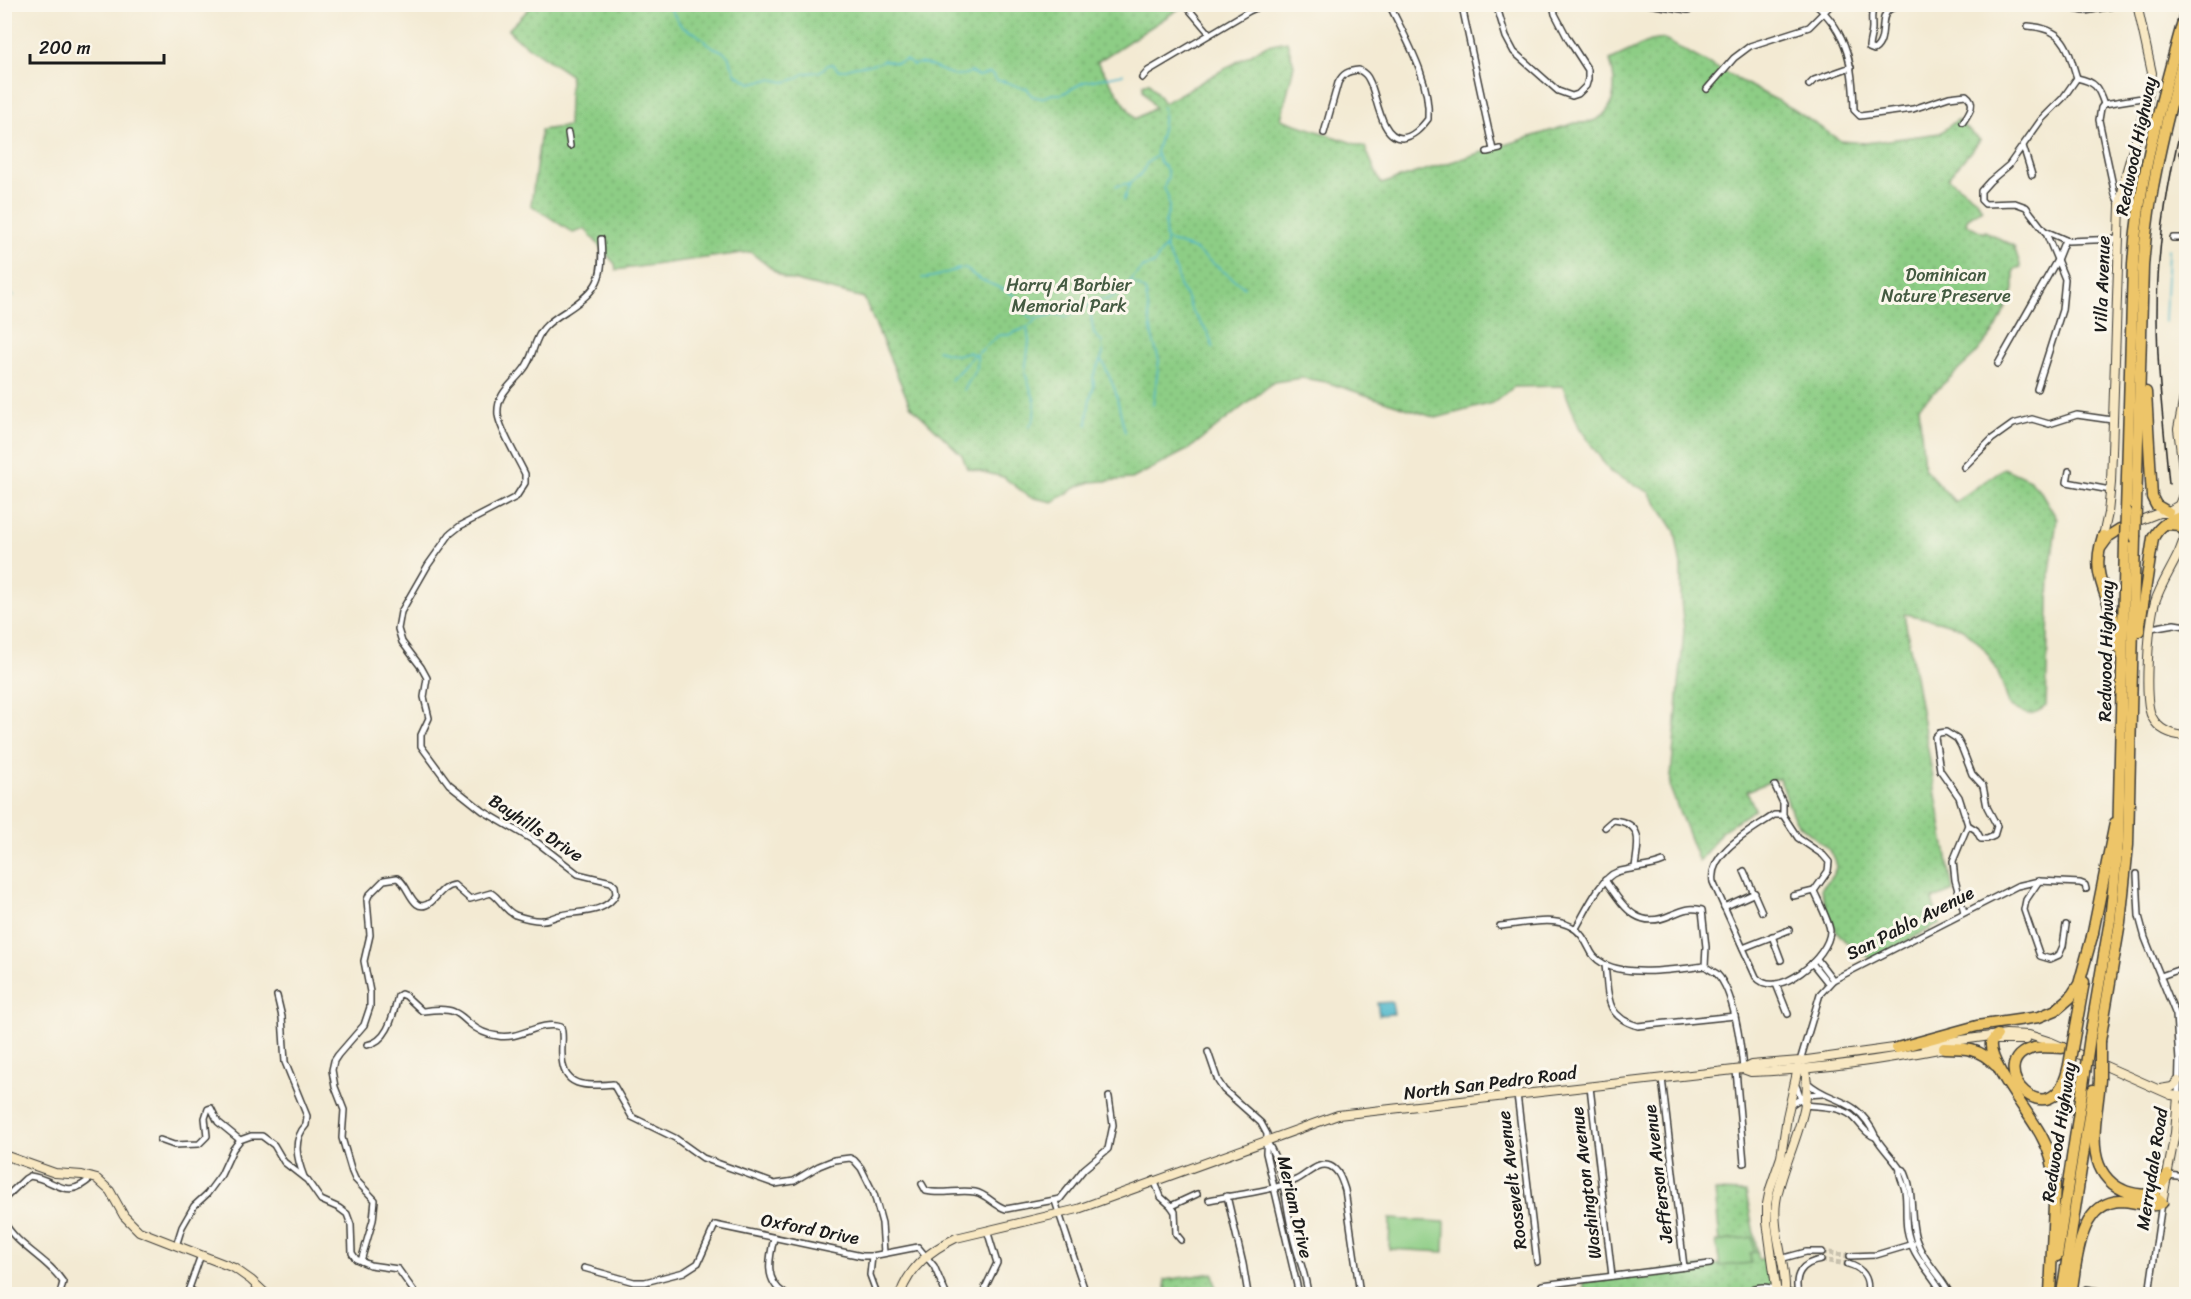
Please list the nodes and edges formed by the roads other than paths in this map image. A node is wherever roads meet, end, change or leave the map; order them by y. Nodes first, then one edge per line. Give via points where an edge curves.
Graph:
1 (1265, 4) edge
2 (1389, 4) edge
3 (1464, 4) edge
4 (1496, 4) edge
5 (1553, 4) edge
6 (1648, 4) edge
7 (1714, 4) edge
8 (1815, 4) edge
9 (1832, 4) edge
10 (1876, 4) edge
11 (1903, 4) edge
12 (2047, 4) edge
13 (2124, 4) edge
14 (2138, 4) edge
15 (1187, 7) dead end
16 (2187, 10) edge
17 (1825, 12) junction
18 (2028, 26) dead end
19 (1210, 34) junction
20 (2187, 48) edge
21 (1851, 67) junction
22 (1142, 78) dead end
23 (2077, 78) junction
24 (1809, 85) dead end
25 (1707, 89) dead end
26 (2148, 97) junction
27 (2104, 104) junction
28 (1963, 122) dead end
29 (568, 133) dead end
30 (1324, 133) dead end
31 (570, 146) dead end
32 (2023, 146) junction
33 (1493, 150) dead end
34 (2032, 175) dead end
35 (2120, 205) junction
36 (2044, 231) junction
37 (601, 238) dead end
38 (2173, 238) dead end
39 (2187, 238) edge
40 (2119, 239) junction
41 (2065, 240) junction
42 (2057, 260) junction
43 (2141, 336) junction
44 (1998, 364) dead end
45 (2187, 387) edge
46 (2037, 389) dead end
47 (2183, 416) edge
48 (2112, 420) junction
49 (1964, 468) dead end
50 (2069, 471) dead end
51 (2186, 489) edge
52 (2110, 490) junction
53 (2168, 512) junction
54 (2108, 513) junction
55 (2187, 514) edge
56 (2161, 527) junction
57 (2120, 529) junction
58 (2186, 535) edge
59 (2103, 536) joint
60 (2130, 540) junction
61 (2098, 552) junction
62 (2187, 626) edge
63 (2151, 628) junction
64 (2133, 669) junction
65 (2122, 676) junction
66 (2187, 736) edge
67 (1775, 786) dead end
68 (2120, 803) junction
69 (1783, 814) junction
70 (1968, 825) junction
71 (1605, 827) dead end
72 (1663, 862) dead end
73 (1635, 867) junction
74 (1744, 871) dead end
75 (2137, 874) dead end
76 (1605, 880) junction
77 (2039, 881) junction
78 (2086, 889) dead end
79 (1814, 891) junction
80 (1755, 893) junction
81 (1793, 896) dead end
82 (1724, 907) junction
83 (1762, 912) dead end
84 (1964, 912) junction
85 (2066, 925) dead end
86 (1500, 926) dead end
87 (1576, 928) junction
88 (1789, 930) dead end
89 (2093, 933) junction
90 (1772, 936) junction
91 (1743, 948) junction
92 (1781, 960) dead end
93 (1814, 961) junction
94 (1605, 965) junction
95 (1705, 966) junction
96 (2187, 967) edge
97 (2161, 976) junction
98 (1831, 981) junction
99 (1776, 984) junction
100 (277, 996) dead end
101 (1788, 1014) dead end
102 (1735, 1016) junction
103 (1995, 1038) junction
104 (2095, 1039) junction
105 (367, 1045) dead end
106 (1897, 1048) junction
107 (1944, 1048) junction
108 (2062, 1048) junction
109 (1208, 1052) dead end
110 (1800, 1061) junction
111 (1739, 1070) junction
112 (1801, 1070) junction
113 (2093, 1076) junction
114 (1662, 1078) junction
115 (1806, 1081) junction
116 (2178, 1081) junction
117 (1794, 1083) junction
118 (1590, 1087) junction
119 (2156, 1089) junction
120 (2012, 1090) junction
121 (1517, 1094) junction
122 (1824, 1095) junction
123 (1109, 1097) dead end
124 (2182, 1097) edge
125 (1804, 1100) junction
126 (2187, 1104) edge
127 (1789, 1106) junction
128 (2177, 1116) junction
129 (1877, 1138) junction
130 (160, 1140) dead end
131 (240, 1140) junction
132 (1267, 1142) junction
133 (4, 1155) edge
134 (1744, 1163) dead end
135 (2168, 1175) junction
136 (92, 1177) junction
137 (304, 1177) junction
138 (2187, 1178) edge
139 (1155, 1183) junction
140 (922, 1184) dead end
141 (1284, 1185) junction
142 (1276, 1188) junction
143 (1197, 1194) dead end
144 (2138, 1195) junction
145 (1227, 1196) junction
146 (4, 1199) edge
147 (1209, 1200) dead end
148 (1055, 1201) junction
149 (2162, 1203) junction
150 (1171, 1206) junction
151 (1060, 1216) junction
152 (4, 1222) edge
153 (987, 1233) junction
154 (774, 1238) junction
155 (1181, 1240) dead end
156 (1914, 1244) junction
157 (176, 1246) junction
158 (1822, 1252) tunnel mouth
159 (884, 1253) junction
160 (201, 1255) junction
161 (872, 1256) junction
162 (1850, 1256) tunnel mouth
163 (1869, 1256) junction
164 (927, 1257) junction
165 (1777, 1260) junction
166 (1821, 1260) tunnel mouth
167 (361, 1261) junction
168 (1537, 1262) dead end
169 (1710, 1264) dead end
170 (1848, 1264) tunnel mouth
171 (1684, 1267) junction
172 (584, 1268) dead end
173 (1860, 1269) junction
174 (1612, 1276) junction
175 (1940, 1284) junction
176 (1542, 1285) dead end
177 (188, 1292) edge
178 (1781, 1293) edge
179 (60, 1294) edge
180 (197, 1294) edge
181 (266, 1294) edge
182 (416, 1294) edge
183 (785, 1294) edge
184 (877, 1294) edge
185 (900, 1294) edge
186 (905, 1294) edge
187 (946, 1294) edge
188 (985, 1294) edge
189 (1086, 1294) edge
190 (1248, 1294) edge
191 (1299, 1294) edge
192 (1308, 1294) edge
193 (1360, 1294) edge
194 (1743, 1294) edge
195 (1796, 1294) edge
196 (1867, 1294) edge
197 (1943, 1294) edge
198 (1950, 1294) edge
199 (2050, 1294) edge
200 (2062, 1294) edge
201 (2077, 1294) edge
202 (2117, 1294) edge
203 (2149, 1294) edge

1 - 19 street
2 - 30 street via 1418,66 1428,119 1408,137 1393,136 1385,125 1369,79 1359,70 1351,70 1341,76
3 - 33 street
4 - 5 street via 1515,52 1558,91 1572,96 1586,86 1588,70 1568,39
6 - 7 street via 1688,10
8 - 17 street
9 - 17 street
10 - 11 street via 1871,12 1868,45 1874,50 1881,40 1884,15
12 - 13 street via 2085,11
14 - 26 main road via 2152,73
15 - 19 street
16 - 60 highway, Redwood Highway, bridge via 2148,149 2136,226 2126,512
17 - 21 street via 1836,26
17 - 25 street via 1802,30 1750,46
18 - 23 street via 2054,31 2063,42
19 - 22 street
20 - 43 highway, Redwood Highway via 2151,189
21 - 24 street
21 - 28 street via 1854,110 1860,116 1913,109 1961,94 1970,98 1972,104
23 - 27 street via 2099,89
23 - 32 street
26 - 27 street
26 - 35 main road
27 - 35 street, Villa Avenue via 2099,120
29 - 31 street
32 - 34 street
32 - 36 street via 1982,191 1981,200 1985,204 2015,203 2026,207
35 - 40 main road, Villa Avenue
36 - 41 street
36 - 42 street
37 - 167 street, Bayhills Drive via 601,272 592,292 544,327 529,363 505,389 498,405 500,423 525,474 522,489 507,503 450,534 405,603 398,624 402,642 427,678 424,697 429,718 421,735 421,746 449,784 578,874 611,882 616,894 608,903 586,912 545,920 512,914 491,893 470,898 454,885 448,885 422,906 412,900 405,884 397,878 384,880 369,895 370,935 364,961 370,1007 364,1025 337,1056 332,1070 344,1110 342,1138 351,1172 375,1200
38 - 39 street
40 - 41 street
40 - 48 main road, Villa Avenue
41 - 42 street
42 - 44 street
42 - 46 street via 2065,279 2062,310
43 - 53 highway via 2151,497 2156,506
43 - 60 highway, Redwood Highway, bridge via 2136,507
45 - 47 main road
47 - 51 main road via 2178,429
48 - 49 street via 2077,415 2049,424 2032,419 2013,424
48 - 52 main road, Villa Avenue
50 - 52 street via 2067,482
51 - 53 main road via 2179,505
52 - 54 main road, Villa Avenue
53 - 55 main road
53 - 57 main road
54 - 57 main road via 2110,527
54 - 59 main road, Villa Avenue
55 - 56 highway
56 - 58 highway via 2176,523
56 - 64 highway via 2150,547
57 - 61 highway via 2109,536
58 - 63 main road via 2155,602
59 - 61 highway
60 - 64 highway, Redwood Highway
60 - 65 highway, Redwood Highway
61 - 65 highway via 2097,573 2113,617
62 - 63 street
63 - 66 main road via 2150,714 2164,730
64 - 104 highway, Redwood Highway via 2127,865 2120,923
65 - 68 highway, Redwood Highway
67 - 69 street via 1783,803
68 - 89 highway
68 - 104 highway, Redwood Highway
69 - 79 street via 1798,838 1829,862 1828,871
69 - 82 street via 1774,815 1731,844 1713,868 1713,882
70 - 70 street via 1959,797 1940,770 1935,742 1939,733 1946,732 1957,739 1972,774 1982,784 1984,800 1997,826 1994,836 1981,839
70 - 84 street via 1953,861
71 - 73 street via 1613,820 1631,825 1638,838
72 - 73 street
73 - 76 street via 1614,872
74 - 80 street
75 - 97 street, Merrydale Road via 2139,916
76 - 87 street
76 - 95 street via 1628,912 1646,920 1662,919 1689,907 1702,910
77 - 78 street, San Pablo Avenue via 2080,883
77 - 84 street, San Pablo Avenue via 2010,888
77 - 85 street via 2024,910 2040,956 2050,959 2059,955
79 - 81 street
79 - 93 street via 1830,930 1824,952
80 - 82 street
80 - 83 street
82 - 91 street
84 - 98 street, San Pablo Avenue
86 - 87 street via 1555,921
87 - 94 street via 1590,953
88 - 90 street
89 - 106 highway via 2079,984 2070,999 2056,1010
89 - 108 highway, bridge via 2069,1065 2061,1088 2039,1099 2022,1091 2016,1083 2015,1066 2023,1053 2038,1047
90 - 91 street
90 - 92 street
91 - 99 street via 1760,982
93 - 98 street
93 - 99 street via 1790,981
94 - 95 street via 1635,971
94 - 102 street via 1613,1012 1624,1022 1638,1026
95 - 102 street via 1723,984
96 - 97 street
97 - 116 street, Merrydale Road via 2176,1015
98 - 110 street via 1818,1000
99 - 101 street
100 - 137 street via 285,1062 307,1116 297,1142 298,1163
102 - 111 street via 1742,1053
103 - 106 main road, North San Pedro Road
103 - 107 main road, North San Pedro Road
103 - 108 main road, North San Pedro Road via 2023,1039
103 - 120 highway via 1991,1052
104 - 113 highway, bridge
104 - 113 highway, Redwood Highway, bridge
105 - 159 street via 386,1031 401,994 422,1011 449,1010 473,1027 497,1036 509,1038 542,1026 561,1027 564,1070 570,1080 578,1084 613,1084 632,1117 675,1138 703,1158 775,1184 794,1181 834,1160 854,1160 874,1194 882,1223
106 - 110 main road, North San Pedro Road
107 - 112 main road, North San Pedro Road
107 - 120 highway via 1967,1048 1981,1053
108 - 119 main road, North San Pedro Road
109 - 132 street via 1218,1081 1261,1123
110 - 111 main road, North San Pedro Road via 1751,1065
110 - 112 main road
111 - 112 main road, North San Pedro Road
111 - 114 main road, North San Pedro Road
111 - 134 street
112 - 115 main road
112 - 117 main road
113 - 144 highway via 2100,1169 2109,1181
113 - 199 highway, Redwood Highway
113 - 200 highway, Redwood Highway
114 - 118 main road, North San Pedro Road
114 - 171 street, Jefferson Avenue
115 - 122 street
115 - 125 main road
116 - 119 main road via 2170,1088
116 - 124 street, Merrydale Road
117 - 125 street
117 - 127 main road
118 - 121 main road, North San Pedro Road
118 - 174 street, Washington Avenue
119 - 124 main road, North San Pedro Road
120 - 199 highway via 2042,1135 2054,1173
121 - 132 main road, North San Pedro Road via 1338,1115
121 - 168 street, Roosevelt Avenue
122 - 125 street
122 - 129 street via 1856,1110
123 - 148 street via 1113,1125 1108,1149
124 - 128 main road, Merrydale Road
125 - 127 street
125 - 129 street via 1846,1112 1867,1134
125 - 165 main road via 1803,1119 1776,1200
126 - 128 main road
127 - 165 main road via 1782,1154 1767,1204
128 - 135 main road, Merrydale Road
129 - 156 street via 1900,1168 1906,1221
130 - 131 street via 174,1145 200,1144 207,1136 205,1118 211,1108 218,1122
131 - 137 street via 256,1135 267,1138 284,1162
131 - 157 street via 221,1175 194,1206
132 - 139 main road, North San Pedro Road
132 - 141 street, Meriam Drive
132 - 142 street, Meriam Drive via 1266,1153
133 - 136 main road via 55,1173
135 - 138 street
135 - 144 highway via 2152,1193
135 - 149 main road, Merrydale Road
136 - 146 street via 80,1188 72,1189 30,1176
136 - 157 main road via 104,1184 124,1216 139,1231
137 - 167 street via 321,1200 347,1214 352,1253
139 - 150 street via 1161,1197
139 - 151 main road, North San Pedro Road
140 - 148 street via 926,1191 935,1194 980,1193 1006,1209
141 - 142 street
141 - 192 street, Meriam Drive
141 - 193 street via 1323,1165 1331,1166 1339,1174 1345,1190
142 - 145 street
142 - 191 street, Meriam Drive
143 - 150 street
144 - 149 highway via 2157,1197
145 - 147 street
145 - 190 street
148 - 151 street
149 - 201 highway via 2155,1206 2119,1201 2096,1210 2085,1227
149 - 203 street, Merrydale Road
150 - 155 street via 1176,1234
151 - 153 main road, North San Pedro Road
151 - 189 street
152 - 179 street via 57,1272 63,1282
153 - 164 main road, North San Pedro Road via 956,1238
153 - 188 street via 997,1266
154 - 161 street, Oxford Drive
154 - 172 street, Oxford Drive via 715,1225 698,1263 684,1272 645,1282
154 - 183 street via 769,1269 773,1283
156 - 163 street
156 - 175 street via 1921,1264
157 - 160 main road
158 - 165 street
159 - 161 street, Oxford Drive
159 - 164 street, Oxford Drive via 918,1247
160 - 177 street
160 - 181 main road via 234,1268
161 - 184 street via 870,1275
162 - 163 street
163 - 173 street
164 - 185 main road, North San Pedro Road via 908,1275
164 - 186 main road, North San Pedro Road
164 - 187 street
165 - 178 main road
166 - 195 street via 1809,1262 1798,1272
167 - 182 street via 398,1269
169 - 171 street
170 - 173 street
171 - 174 street
173 - 196 street via 1867,1280
174 - 176 street
175 - 197 street
175 - 198 street
177 - 180 street
178 - 194 street via 1769,1286
178 - 195 street
201 - 202 street via 2086,1289

